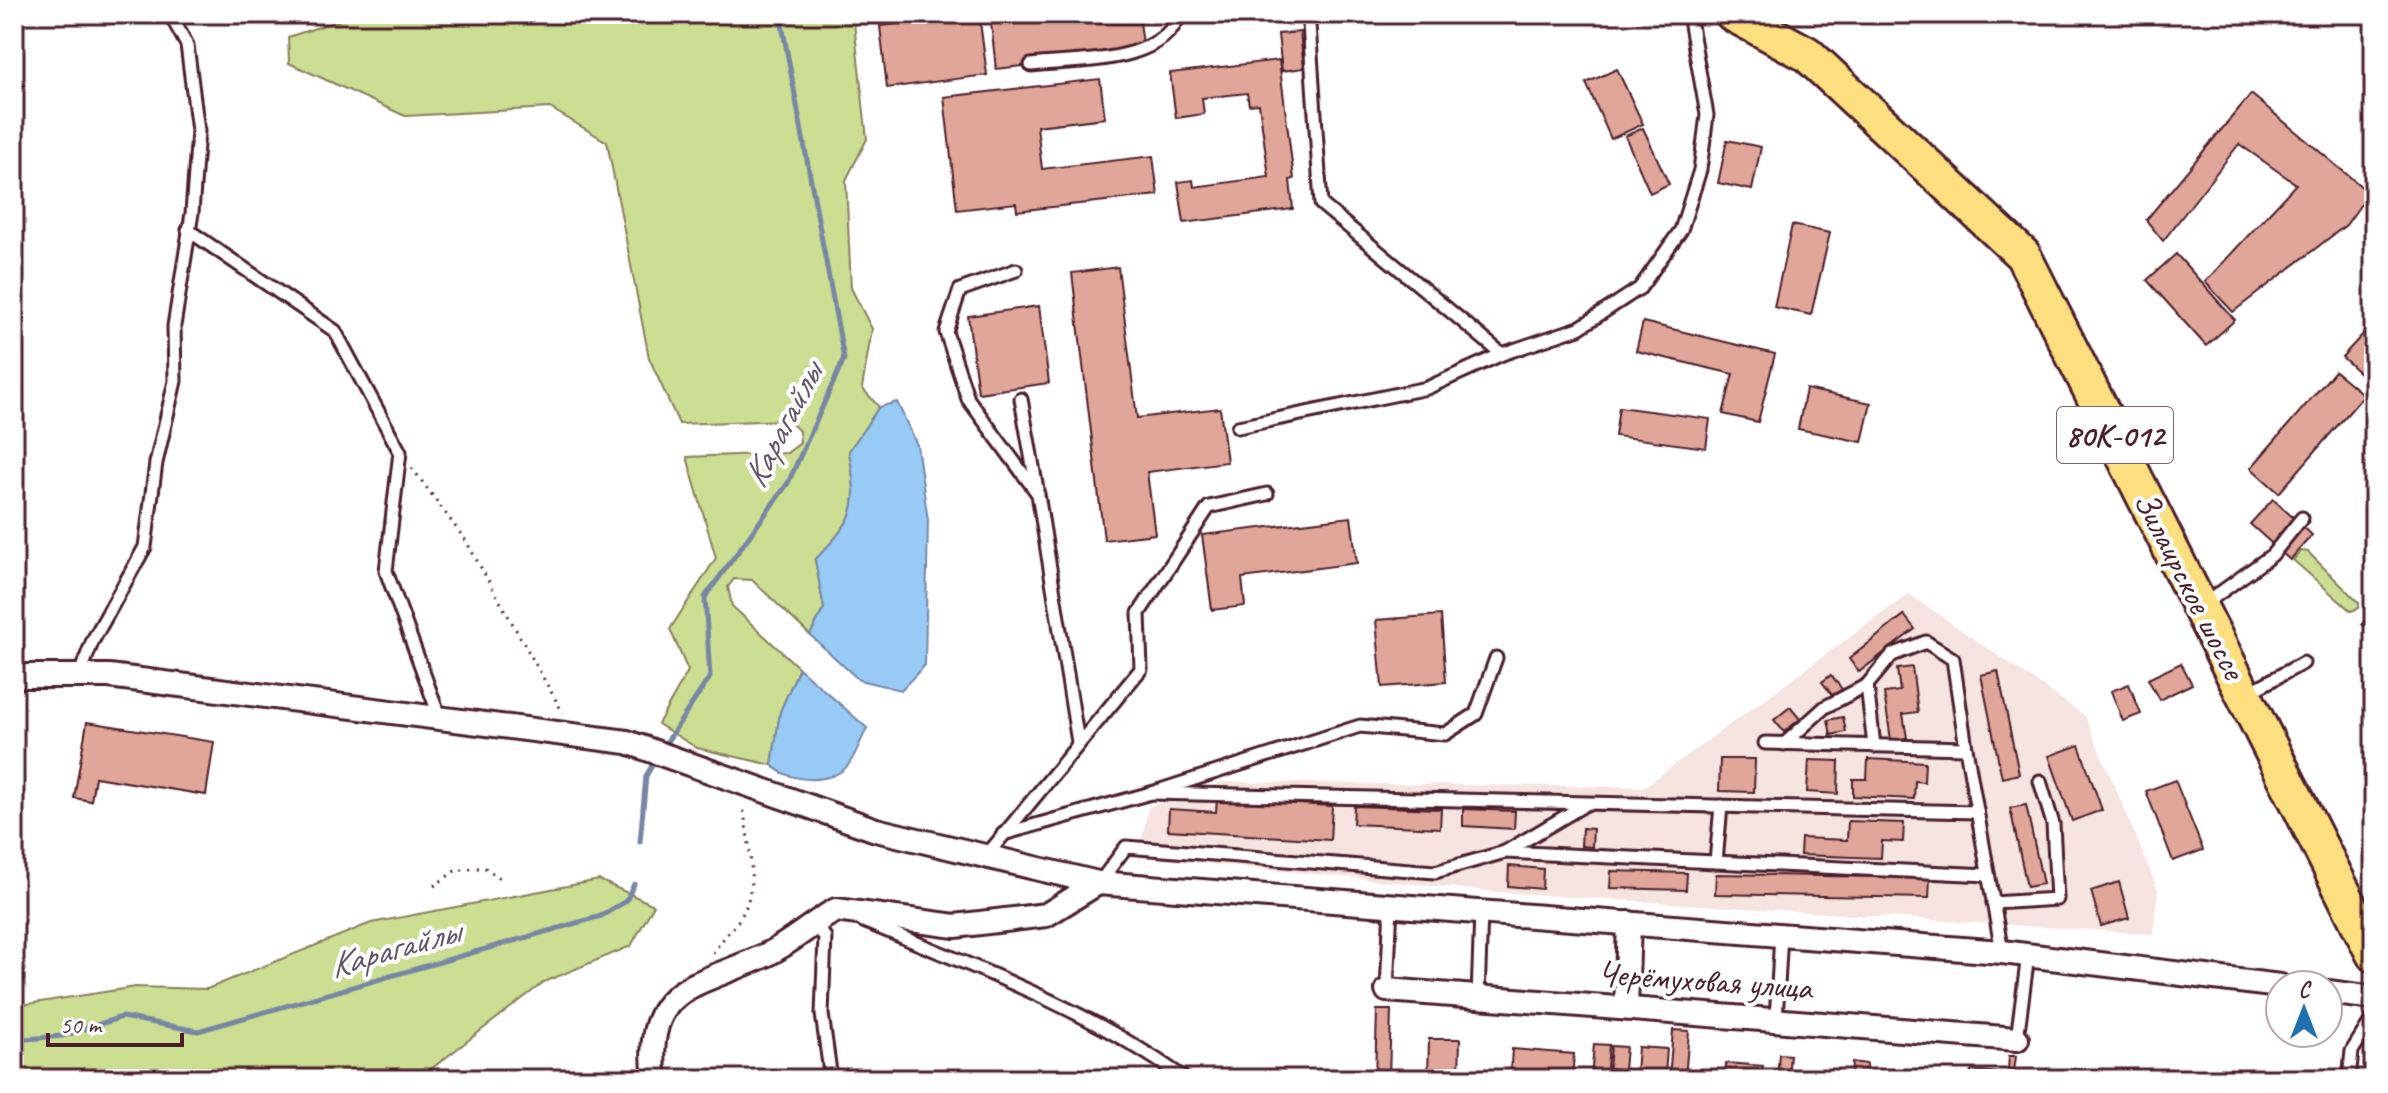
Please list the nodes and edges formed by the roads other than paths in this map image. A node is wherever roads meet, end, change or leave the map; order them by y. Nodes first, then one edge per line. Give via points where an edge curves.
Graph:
1 (170, 14) edge
2 (1180, 14) edge
3 (1302, 14) edge
4 (1689, 14) edge
5 (1733, 14) edge
6 (1031, 65) dead end
7 (188, 230) junction
8 (1016, 270) dead end
9 (1502, 354) junction
10 (1021, 399) dead end
11 (1238, 427) dead end
12 (1038, 494) junction
13 (1267, 494) dead end
14 (2302, 518) dead end
15 (2202, 606) junction
16 (1496, 658) dead end
17 (2303, 663) dead end
18 (14, 676) edge
19 (79, 676) junction
20 (1867, 685) junction
21 (2245, 695) junction
22 (441, 719) junction
23 (1078, 742) junction
24 (1765, 743) dead end
25 (1784, 744) junction
26 (1874, 746) junction
27 (1966, 748) junction
28 (2040, 781) dead end
29 (1151, 793) junction
30 (1588, 803) junction
31 (1721, 806) junction
32 (1977, 812) junction
33 (1003, 834) junction
34 (1505, 852) junction
35 (986, 856) junction
36 (1716, 862) junction
37 (1988, 875) junction
38 (1098, 883) junction
39 (1993, 903) junction
40 (1391, 905) junction
41 (836, 910) junction
42 (1481, 912) junction
43 (813, 923) junction
44 (1629, 923) junction
45 (1781, 934) junction
46 (2002, 952) junction
47 (2374, 954) edge
48 (2028, 955) junction
49 (2264, 984) edge
50 (1387, 990) joint
51 (2344, 994) edge
52 (1478, 997) junction
53 (2374, 998) edge
54 (1626, 1008) junction
55 (2374, 1016) edge
56 (1776, 1020) junction
57 (2017, 1039) joint
58 (655, 1079) edge
59 (831, 1079) edge
60 (1185, 1079) edge
61 (2349, 1079) edge

1 - 7 lane via 187,45 198,131
2 - 6 lane via 1161,40 1132,53
3 - 9 lane via 1309,24 1321,204
4 - 9 lane via 1707,115 1700,170 1681,230 1640,288 1579,328
5 - 15 main road, Зилаирское шоссе / 80К-012 via 1807,54 2023,255
7 - 19 lane via 174,326 175,381 156,463 145,547
7 - 22 lane via 335,331 400,452 386,571
8 - 12 lane via 960,290 946,332 968,399
9 - 11 lane via 1427,388
10 - 12 lane
12 - 23 lane
13 - 23 lane via 1209,507 1139,613 1141,669
14 - 15 lane via 2272,555
15 - 21 main road, Зилаирское шоссе / 80К-012
16 - 29 lane via 1476,714 1445,734 1360,726
17 - 21 lane
18 - 19 street
19 - 22 street
20 - 25 lane via 1825,707
20 - 26 lane
20 - 27 lane via 1892,655 1926,642 1953,659
21 - 47 main road, Зилаирское шоссе / 80К-012
22 - 35 street via 627,742 876,830
23 - 33 lane
24 - 25 lane
25 - 26 lane
26 - 27 lane
27 - 32 lane
28 - 39 lane via 2053,824 2057,899
29 - 30 lane
29 - 33 lane
30 - 31 lane
30 - 34 lane
31 - 32 lane
31 - 36 lane
32 - 37 lane
33 - 35 lane
34 - 36 lane
34 - 38 lane via 1435,872 1126,847
35 - 38 street
36 - 37 lane
37 - 39 lane
38 - 40 street
38 - 41 street via 1046,915 955,926
39 - 46 lane
40 - 42 street
40 - 50 lane
41 - 43 street
41 - 60 lane via 1032,991 1135,1043
42 - 44 street
42 - 52 lane
43 - 58 street via 779,949 669,999 654,1026
43 - 59 lane via 825,937 822,1014
44 - 45 street
44 - 54 street
45 - 46 street
45 - 56 lane
46 - 48 street
48 - 49 street
48 - 57 lane
50 - 52 street, Черёмуховая улица
51 - 53 street
52 - 54 street, Черёмуховая улица
54 - 56 street, Черёмуховая улица
55 - 61 lane via 2352,1051
56 - 57 street, Черёмуховая улица

